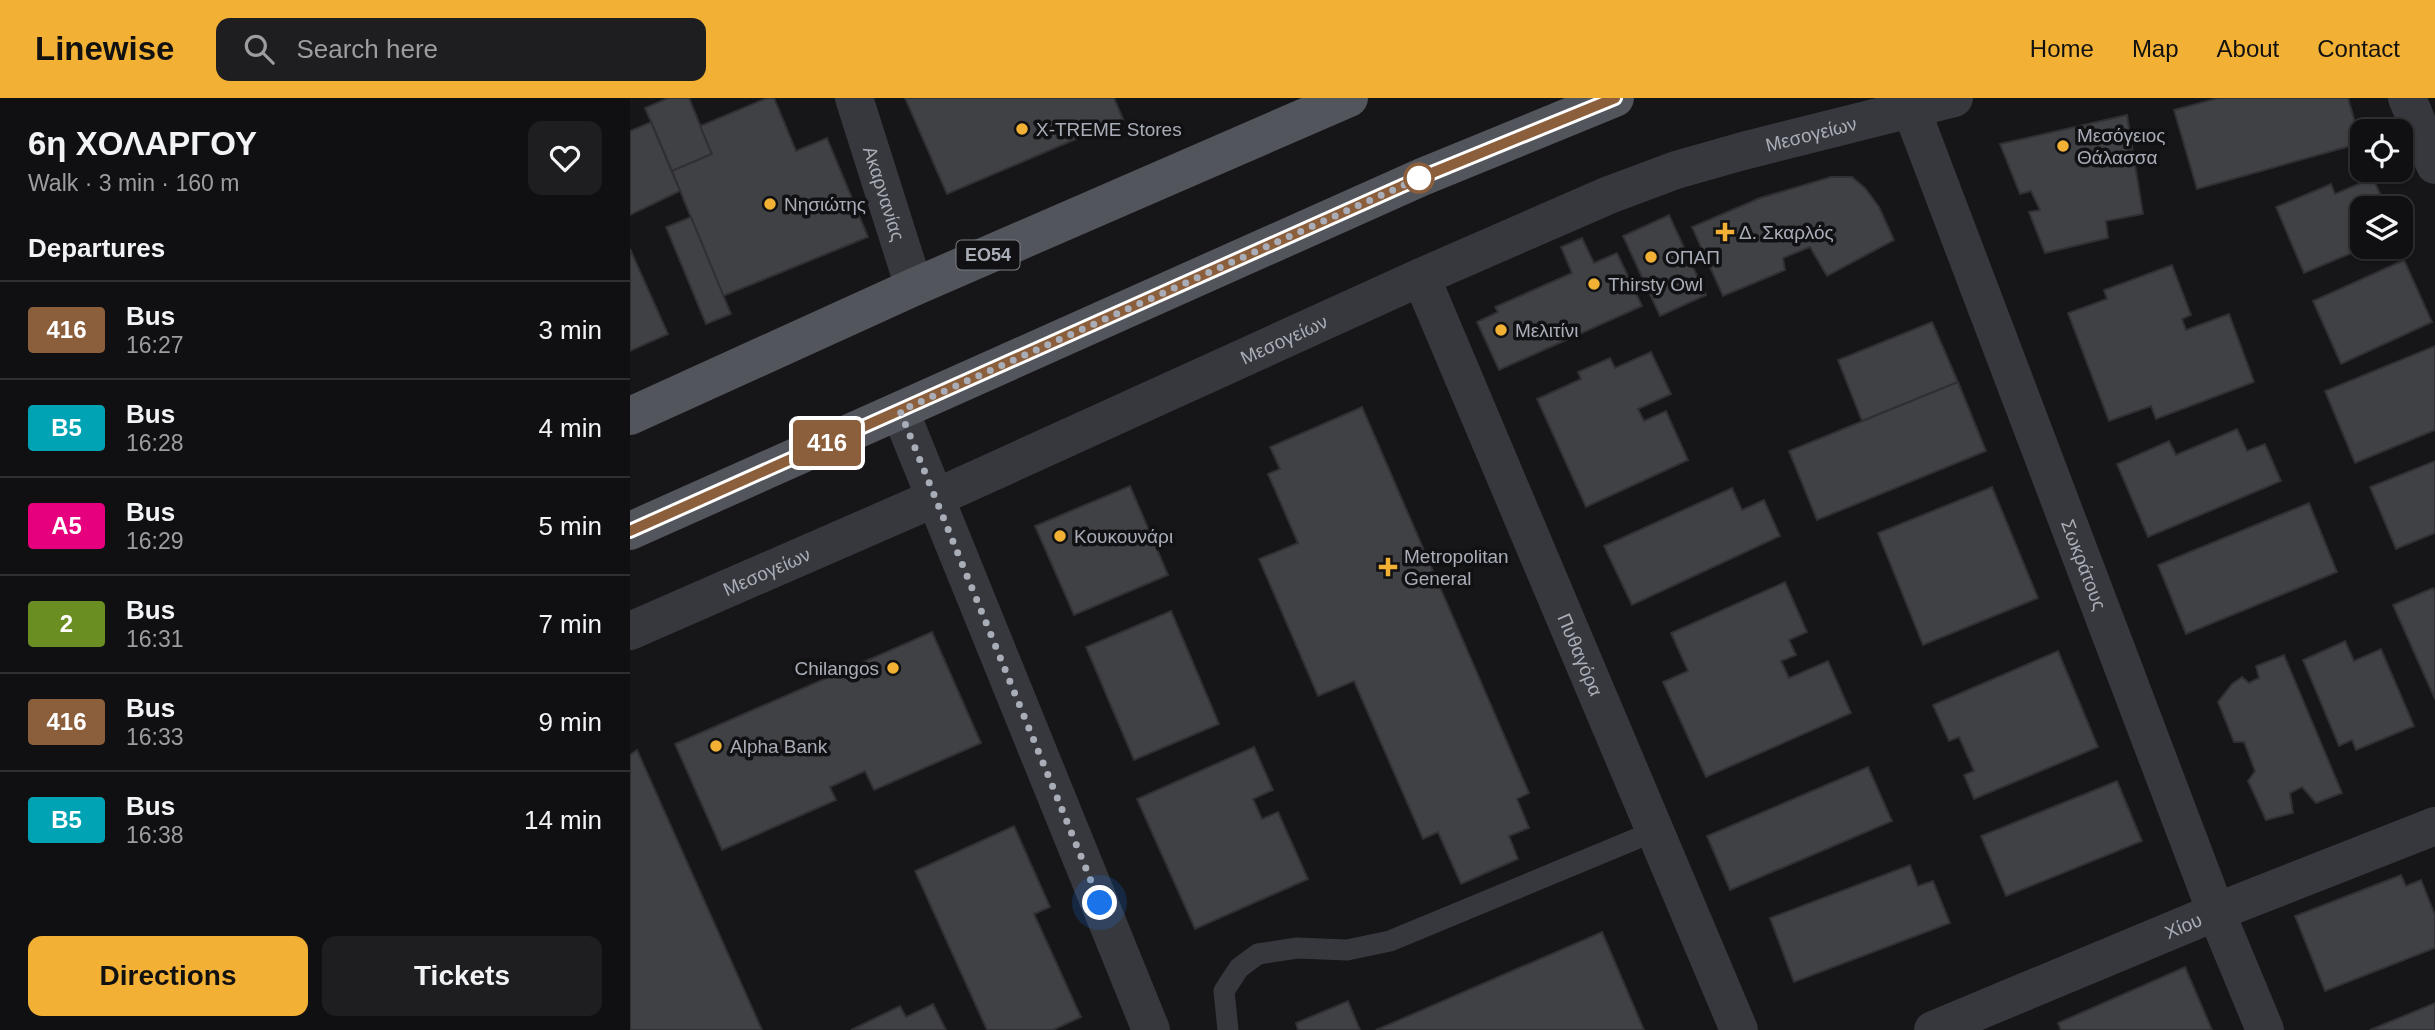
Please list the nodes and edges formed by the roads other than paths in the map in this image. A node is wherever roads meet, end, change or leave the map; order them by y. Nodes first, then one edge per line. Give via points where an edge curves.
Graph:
1 (854, 98) edge
2 (1349, 98) edge
3 (1615, 98) edge
4 (1954, 98) edge
5 (2407, 98) edge
6 (1909, 103) edge
7 (2435, 165) edge
8 (1421, 277) junction
9 (914, 287) junction
10 (900, 411) junction
11 (630, 416) edge
12 (935, 498) junction
13 (630, 531) edge
14 (630, 631) edge
15 (2435, 826) edge
16 (1655, 831) junction
17 (2216, 912) junction
18 (1151, 1030) edge
19 (1228, 1030) edge
20 (1739, 1030) edge
21 (1933, 1030) edge
22 (2264, 1030) edge

1 - 9 street, Ακαρνανίας
2 - 9 main road, ΕΟ54
3 - 10 main road via 1422,177
4 - 6 street, Μεσογείων
5 - 7 street
6 - 8 street, Μεσογείων via 1676,170
6 - 17 street, Σωκράτους
8 - 12 street, Μεσογείων
8 - 16 street, Πυθαγόρα
9 - 11 main road, ΕΟ54
10 - 12 street
10 - 13 main road
12 - 14 street, Μεσογείων
12 - 18 street
15 - 17 street, Χίου
16 - 19 lane via 1390,941 1347,950 1297,947 1258,954 1239,968 1224,991
16 - 20 street, Πυθαγόρα
17 - 21 street, Χίου
17 - 22 street, Σωκράτους

